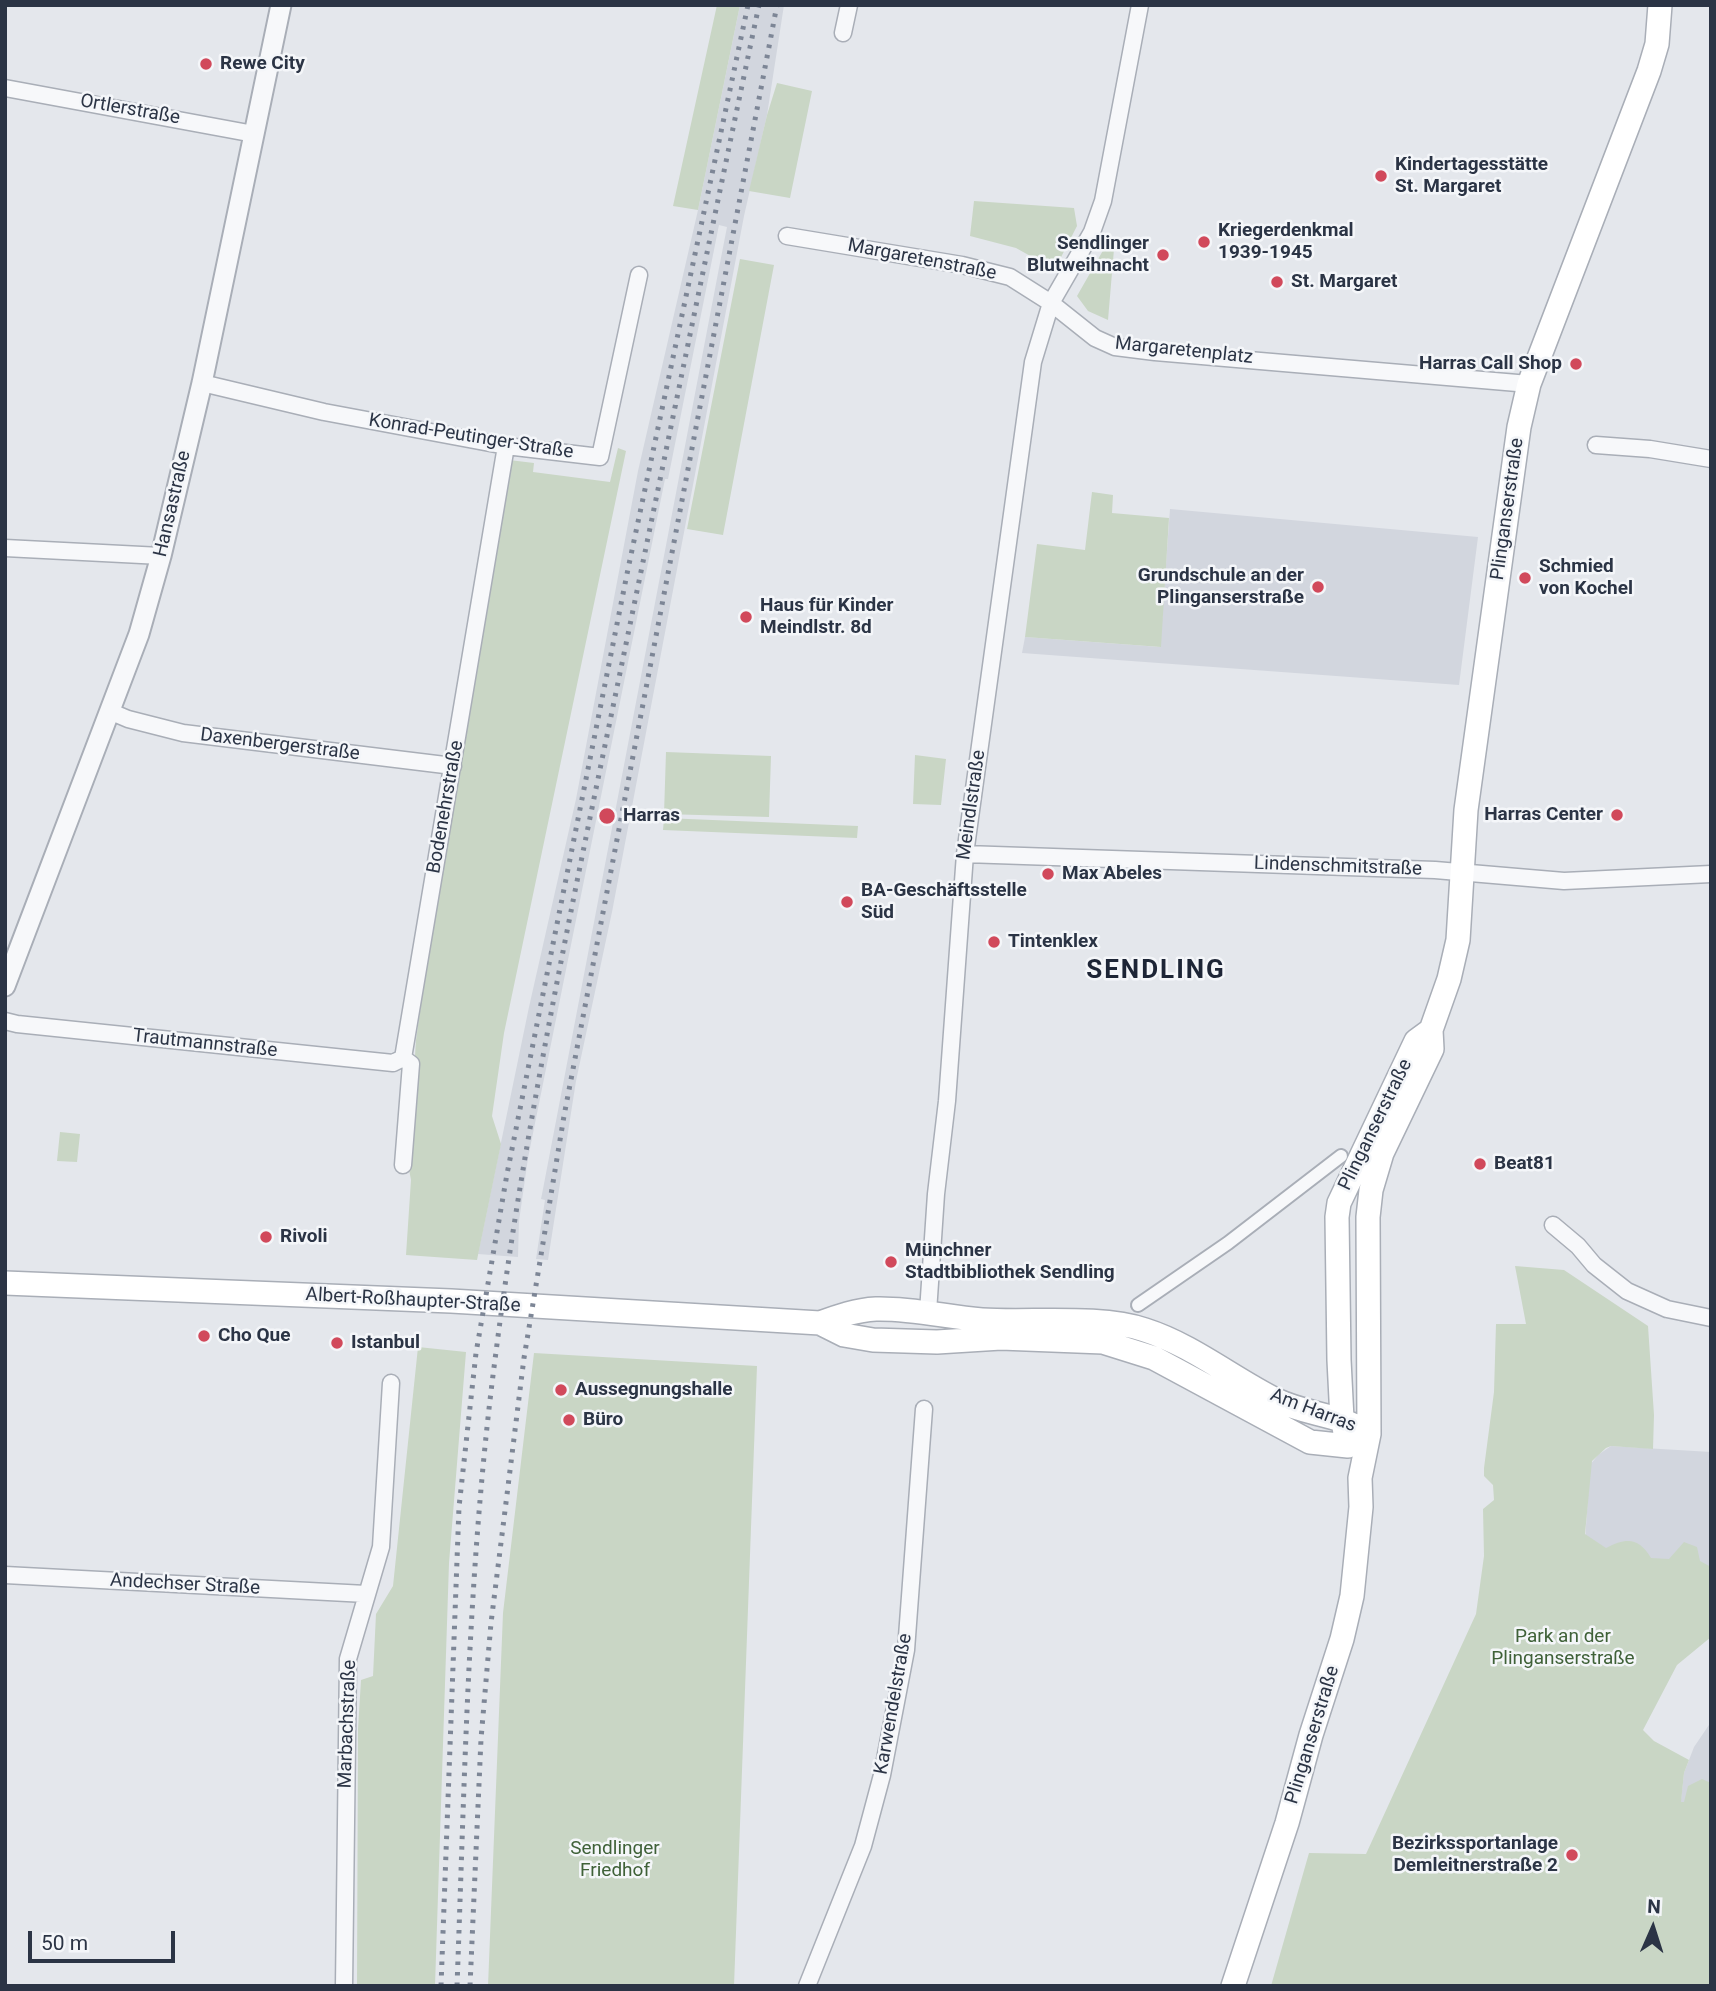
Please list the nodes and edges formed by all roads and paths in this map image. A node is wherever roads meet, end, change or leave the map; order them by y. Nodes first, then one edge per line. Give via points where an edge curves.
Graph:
1 (281, 5) edge
2 (849, 5) edge
3 (1140, 5) edge
4 (1660, 5) edge
5 (843, 33) dead end
6 (5, 88) edge
7 (254, 134) junction
8 (786, 236) dead end
9 (639, 275) dead end
10 (1051, 303) junction
11 (202, 383) junction
12 (1529, 384) junction
13 (1596, 445) dead end
14 (506, 446) junction
15 (1711, 459) edge
16 (5, 548) edge
17 (161, 556) junction
18 (109, 711) junction
19 (453, 766) junction
20 (965, 854) junction
21 (1462, 873) junction
22 (1711, 874) edge
23 (6, 982) edge
24 (5, 1021) edge
25 (1431, 1030) junction
26 (403, 1058) junction
27 (1340, 1156) dead end
28 (403, 1165) dead end
29 (1553, 1225) dead end
30 (5, 1283) edge
31 (1138, 1305) dead end
32 (928, 1312) junction
33 (1711, 1318) edge
34 (820, 1323) junction
35 (1086, 1332) junction
36 (391, 1383) dead end
37 (923, 1409) dead end
38 (1342, 1419) junction
39 (1369, 1434) junction
40 (1348, 1446) junction
41 (1360, 1478) junction
42 (5, 1575) edge
43 (366, 1594) junction
44 (344, 1986) edge
45 (807, 1986) edge
46 (1233, 1986) edge

1 - 7 street, Hansastraße
2 - 5 street
3 - 10 street via 1104,201 1092,232
4 - 12 main road, Plinganserstraße via 1649,71
6 - 7 street, Ortlerstraße
7 - 11 street, Hansastraße
8 - 10 street, Margaretenstraße via 1010,277
9 - 14 street, Konrad-Peutinger-Straße via 600,457
10 - 12 street, Margaretenplatz via 1095,338 1115,346
10 - 20 street, Meindlstraße via 1033,362
11 - 14 street, Konrad-Peutinger-Straße via 324,412
11 - 17 street, Hansastraße
12 - 21 main road, Plinganserstraße via 1484,678
13 - 15 street
14 - 19 street, Bodenehrstraße
16 - 17 street
17 - 18 street, Hansastraße via 139,634
18 - 19 street, Daxenbergerstraße via 183,733
18 - 23 street, Hansastraße
19 - 26 street, Bodenehrstraße
20 - 21 street, Lindenschmitstraße
20 - 32 street, Meindlstraße
21 - 22 street, Lindenschmitstraße via 1564,881
21 - 25 main road, Plinganserstraße via 1458,940
24 - 26 street, Trautmannstraße via 393,1063
25 - 38 main road, Plinganserstraße via 1416,1041 1339,1203
25 - 39 main road, Plinganserstraße via 1432,1049 1382,1153 1371,1190
26 - 28 street, Bodenehrstraße via 411,1064
27 - 31 street via 1228,1243
29 - 33 street via 1627,1291 1667,1310
30 - 34 main road, Albert-Roßhaupter-Straße via 451,1301
32 - 34 main road, Albert-Roßhaupter-Straße via 874,1309
32 - 35 main road, Albert-Roßhaupter-Straße
34 - 35 main road, Albert-Roßhaupter-Straße via 844,1335 873,1340 937,1342
35 - 38 main road, Am Harras via 1129,1325 1156,1333 1276,1400
35 - 40 main road, Am Harras via 1154,1358 1310,1442
36 - 43 street, Marbachstraße via 381,1547
37 - 45 street, Karwendelstraße via 906,1650 882,1775 863,1846
38 - 39 main road, Am Harras
38 - 40 main road, Plinganserstraße
39 - 40 main road, Am Harras
39 - 41 main road, Plinganserstraße
40 - 41 main road, Plinganserstraße
41 - 46 main road, Plinganserstraße via 1358,1556 1342,1639
42 - 43 street, Andechser Straße
43 - 44 street, Marbachstraße via 348,1659

